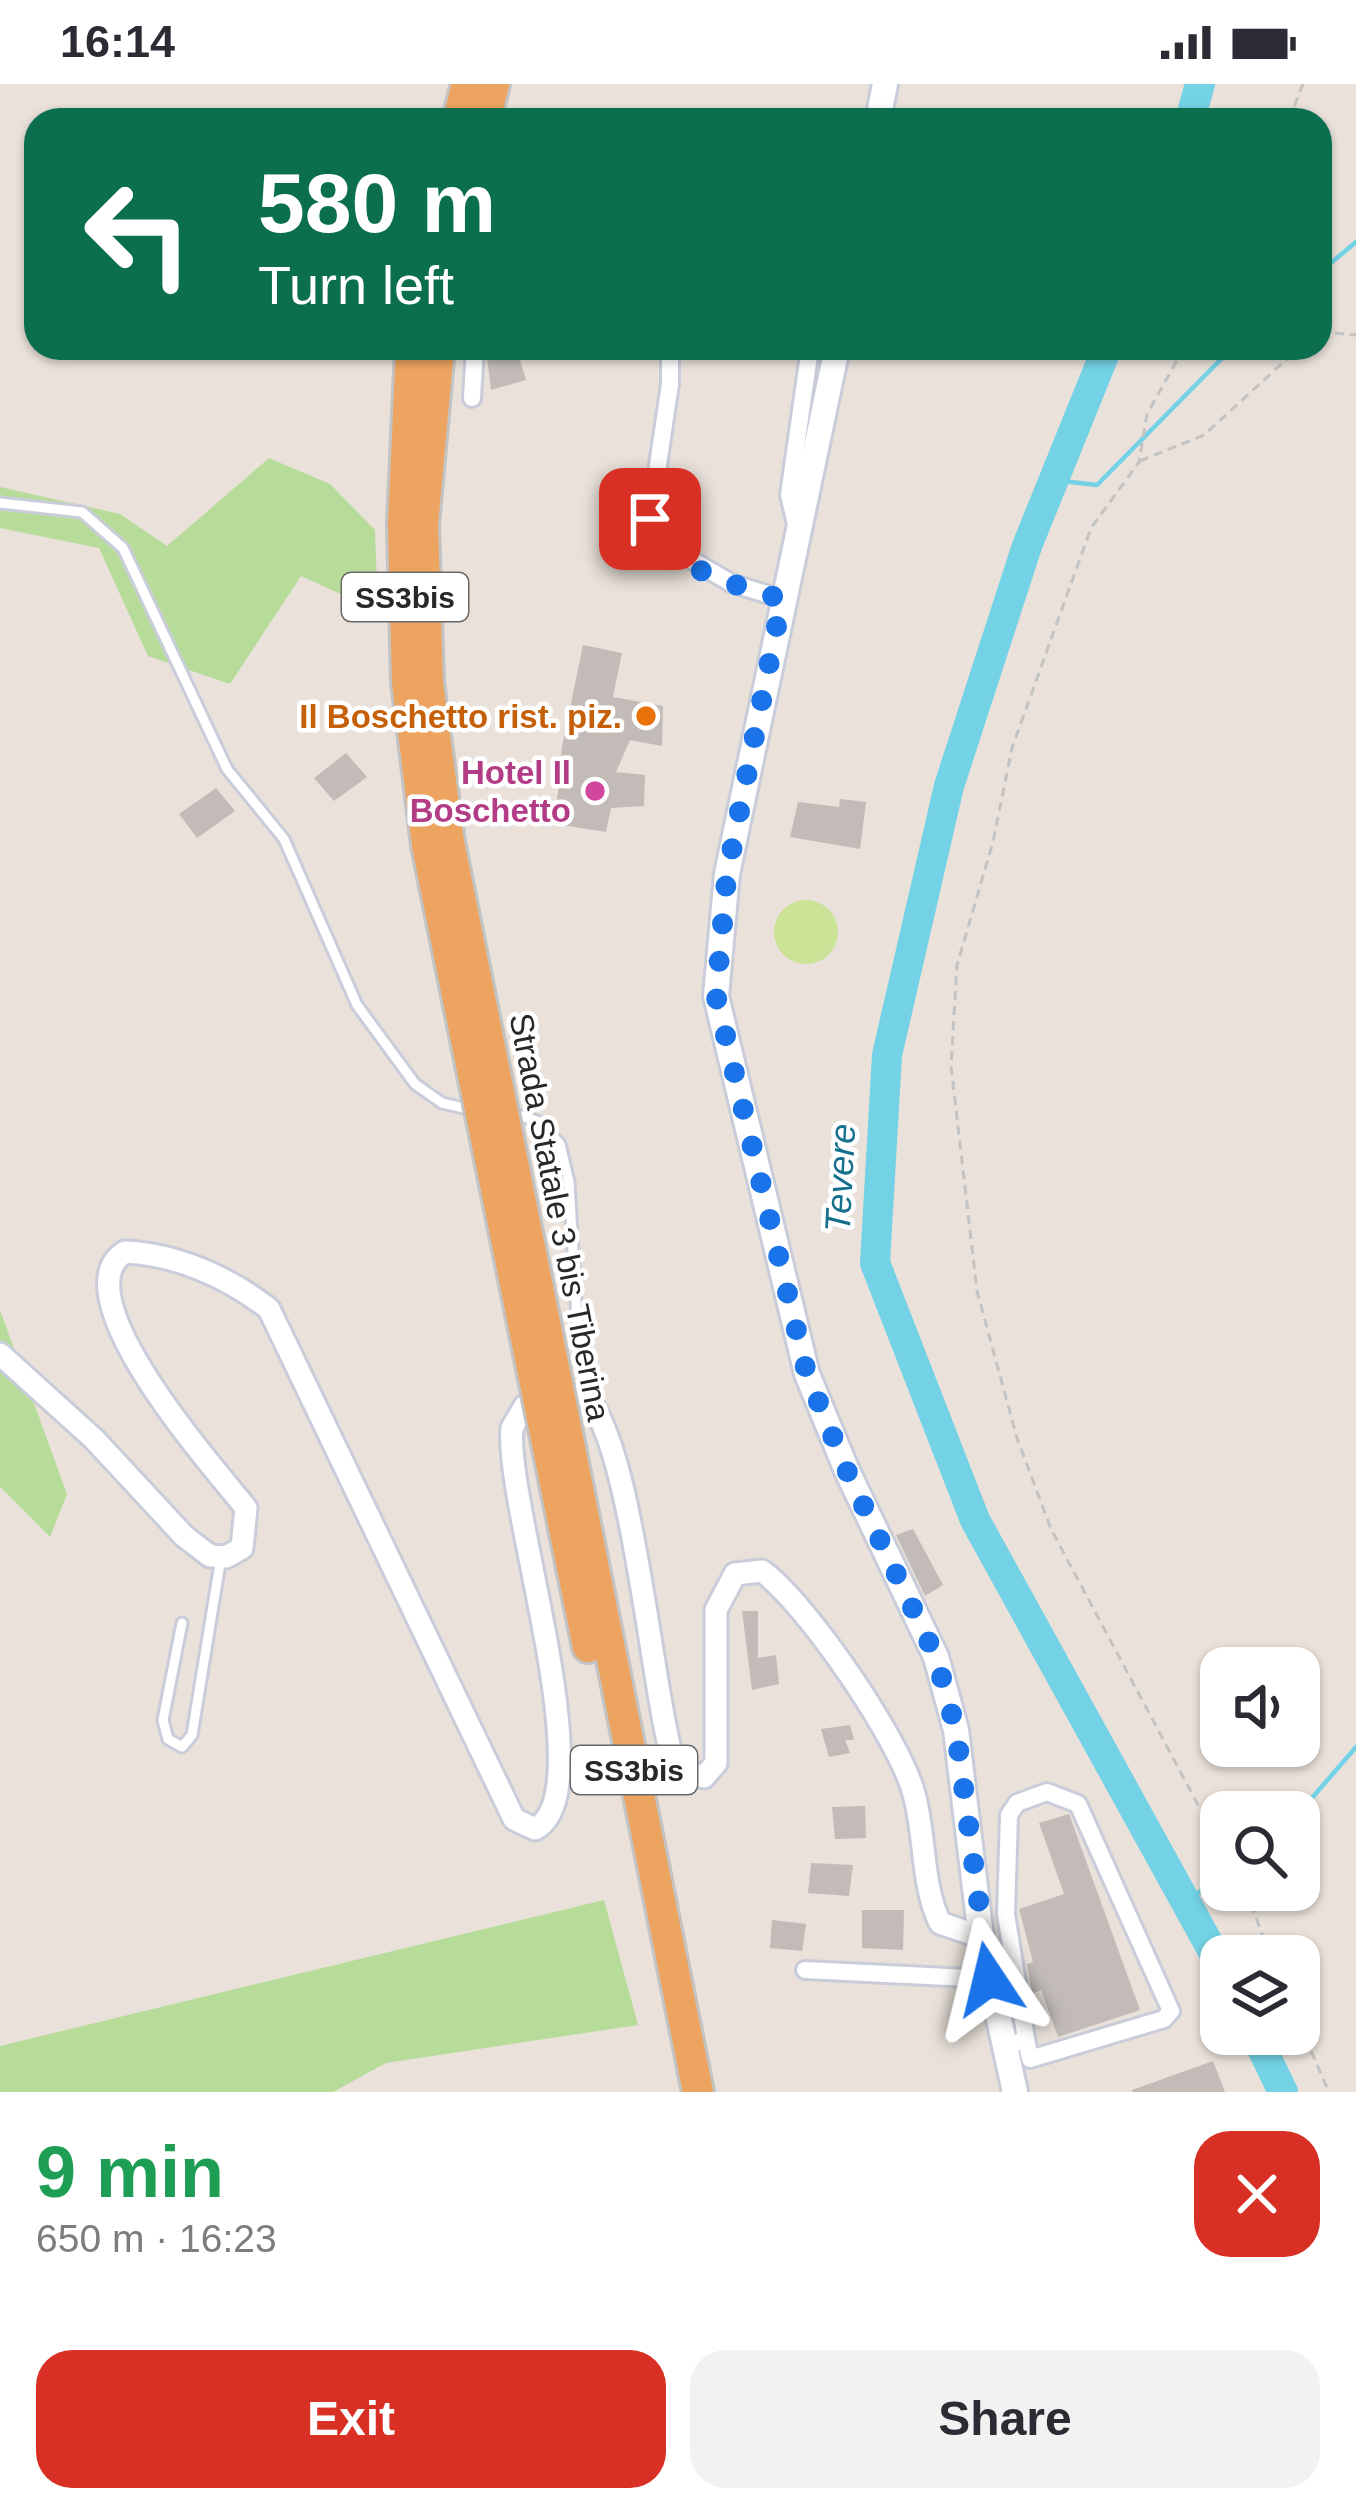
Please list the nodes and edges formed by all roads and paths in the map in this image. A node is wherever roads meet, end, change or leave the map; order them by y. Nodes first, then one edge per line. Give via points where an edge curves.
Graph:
1 (410, 360) edge
2 (438, 360) edge
3 (475, 360) edge
4 (670, 360) edge
5 (808, 360) edge
6 (835, 360) edge
7 (1177, 360) edge
8 (1286, 360) edge
9 (472, 398) dead end
10 (1138, 462) junction
11 (0, 503) edge
12 (798, 530) junction
13 (782, 599) junction
14 (438, 843) junction
15 (0, 1354) edge
16 (590, 1400) junction
17 (560, 1451) junction
18 (221, 1557) junction
19 (182, 1623) dead end
20 (1200, 1808) edge
21 (981, 1937) junction
22 (805, 1970) dead end
23 (989, 1979) junction
24 (1015, 2043) junction
25 (1313, 2055) edge
26 (678, 2092) edge
27 (698, 2092) edge
28 (1015, 2092) edge
29 (1330, 2092) edge

1 - 14 highway, Strada Statale 3 bis Tiberina / SS3bis via 407,682
2 - 14 highway, Strada Statale 3 bis Tiberina / SS3bis via 423,524
3 - 9 street
4 - 13 street via 654,538 731,583
5 - 12 street via 789,495
6 - 12 main road
7 - 10 path via 1147,414
8 - 10 path via 1204,435
10 - 20 path via 1091,528 1012,748 956,965 951,1066 977,1291 1017,1438 1052,1529
11 - 16 lane via 82,512 124,548 218,752 284,839 357,1005 415,1084 463,1111 523,1114 560,1144
12 - 13 main road
13 - 21 main road via 727,874 716,996 807,1374 936,1657 956,1730
14 - 17 highway, Strada Statale 3 bis Tiberina / SS3bis, bridge
15 - 18 street via 94,1439 184,1537
16 - 18 street via 577,1393 525,1406 512,1427 559,1730 560,1798 535,1829 514,1819 269,1309 182,1262 124,1252 107,1283 135,1364 246,1508 242,1548
16 - 21 street via 617,1472 673,1761 704,1778 716,1763 716,1610 735,1574 762,1571 791,1598 897,1748 915,1795 940,1923
17 - 26 highway, Strada Statale 3 bis Tiberina / SS3bis
17 - 27 highway, Strada Statale 3 bis Tiberina / SS3bis
18 - 19 lane via 192,1736 182,1747 167,1739 163,1720
21 - 23 main road
22 - 23 street
23 - 24 main road
24 - 24 street via 1009,1815 1047,1792 1078,1804 1171,2011 1030,2059
24 - 28 main road
25 - 29 path

